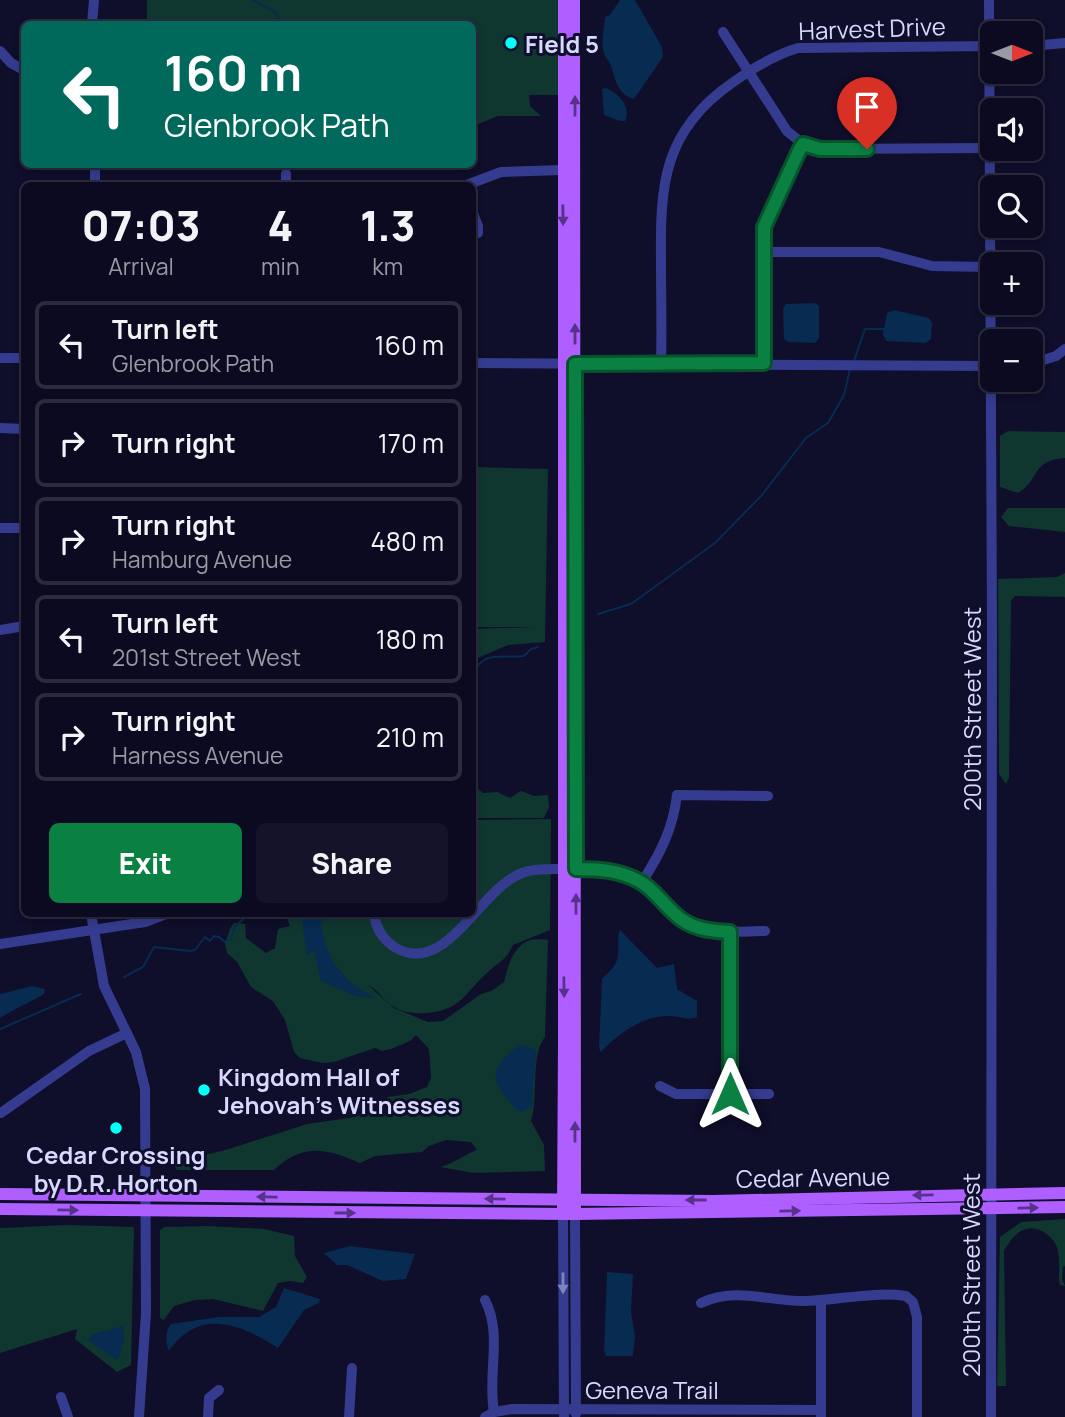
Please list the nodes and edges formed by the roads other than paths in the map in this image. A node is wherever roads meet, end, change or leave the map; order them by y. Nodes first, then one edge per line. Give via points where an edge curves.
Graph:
1 (94, 0) edge
2 (564, 0) edge
3 (574, 0) edge
4 (989, 0) edge
5 (92, 21) edge
6 (990, 21) edge
7 (723, 32) dead end
8 (1065, 43) edge
9 (1043, 45) edge
10 (980, 46) edge
11 (0, 51) edge
12 (21, 68) edge
13 (747, 72) junction
14 (803, 144) junction
15 (980, 148) edge
16 (989, 161) edge
17 (562, 170) junction
18 (475, 182) edge
19 (476, 221) edge
20 (478, 233) dead end
21 (763, 252) junction
22 (990, 252) edge
23 (980, 267) edge
24 (1065, 349) edge
25 (0, 358) edge
26 (21, 358) edge
27 (1043, 360) edge
28 (476, 363) edge
29 (764, 363) junction
30 (569, 364) junction
31 (661, 364) junction
32 (980, 366) edge
33 (992, 392) edge
34 (0, 428) edge
35 (21, 429) edge
36 (0, 528) edge
37 (21, 528) edge
38 (21, 626) edge
39 (0, 630) edge
40 (768, 796) dead end
41 (569, 869) junction
42 (642, 882) junction
43 (476, 911) edge
44 (91, 917) edge
45 (158, 917) edge
46 (375, 917) edge
47 (470, 917) edge
48 (93, 929) junction
49 (765, 931) dead end
50 (730, 932) junction
51 (0, 944) edge
52 (127, 1034) junction
53 (660, 1086) dead end
54 (730, 1094) junction
55 (769, 1094) dead end
56 (1, 1113) edge
57 (1065, 1193) edge
58 (0, 1194) edge
59 (991, 1194) junction
60 (146, 1196) junction
61 (569, 1200) junction
62 (1065, 1207) edge
63 (0, 1209) edge
64 (991, 1209) junction
65 (146, 1211) junction
66 (569, 1214) junction
67 (485, 1300) dead end
68 (821, 1300) junction
69 (701, 1303) dead end
70 (352, 1368) dead end
71 (219, 1390) dead end
72 (61, 1397) dead end
73 (570, 1413) edge
74 (640, 1414) edge
75 (821, 1414) edge
76 (490, 1415) edge
77 (68, 1417) edge
78 (139, 1417) edge
79 (208, 1417) edge
80 (349, 1417) edge
81 (916, 1417) edge
82 (990, 1417) edge

1 - 5 street
2 - 17 main road
30 -> 3 main road
4 - 6 street, 200th Street West
7 - 13 street
8 - 9 street
10 - 13 street, Harvest Drive via 798,48
11 - 12 street
13 - 14 street via 786,131
13 - 31 street, Harvest Drive via 695,116 665,177 660,218
14 - 15 street via 823,149
14 - 21 street via 765,223
16 - 22 street, 200th Street West
17 - 18 street via 501,172
17 -> 30 main road
19 - 20 street
21 - 23 street via 879,252 932,266
21 - 29 street
24 - 27 street
25 - 26 street
28 - 30 street
29 - 31 street
29 - 32 street
30 - 31 street
30 - 41 main road
33 - 59 street, 200th Street West
34 - 35 street
36 - 37 street
38 - 39 street
40 - 42 street via 677,795 666,841
41 - 42 street via 614,871
41 - 43 street via 515,875
41 - 61 main road
42 - 50 street via 690,925
44 - 48 street
45 - 48 street
46 - 47 street via 381,933 394,947 427,952 445,943
48 - 51 street
48 - 52 street via 104,986
49 - 50 street
50 - 54 street
52 - 56 street via 89,1051
52 - 60 street via 144,1078
53 - 54 street via 676,1094
54 - 55 street
57 - 59 main road, Cedar Avenue
58 - 60 main road, Cedar Avenue
59 -> 61 main road, Cedar Avenue
59 - 64 street, 200th Street West
61 -> 60 main road, Cedar Avenue
60 - 65 street
61 - 66 main road
64 -> 62 main road, Cedar Avenue
63 -> 65 main road, Cedar Avenue
66 -> 64 main road, Cedar Avenue
64 - 82 street, 200th Street West
65 -> 66 main road, Cedar Avenue
65 - 78 street
66 - 73 street
67 - 76 street via 495,1334
68 - 69 street via 732,1295
68 - 75 street
68 - 81 street via 901,1295 913,1302 917,1317
70 - 80 street
71 - 79 street via 209,1398
72 - 77 street
73 - 74 street, Geneva Trail
73 - 76 street, Geneva Trail via 512,1409
74 - 75 street, Geneva Trail

